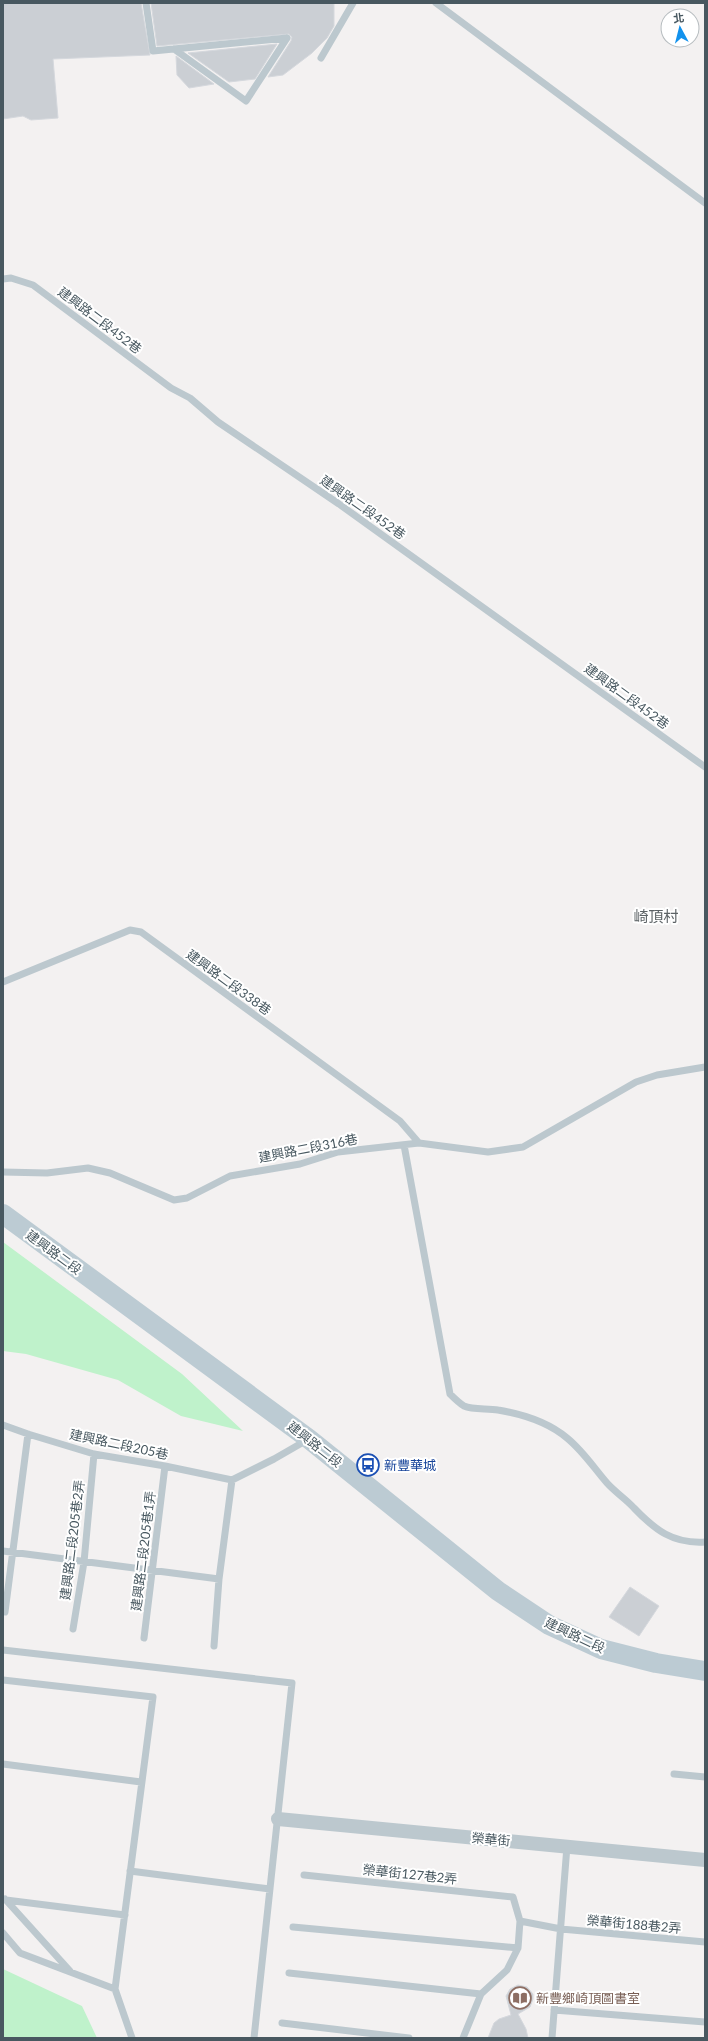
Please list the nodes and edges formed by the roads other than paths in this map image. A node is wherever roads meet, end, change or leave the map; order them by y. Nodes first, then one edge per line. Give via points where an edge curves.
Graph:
1 (146, 3) edge
2 (352, 3) edge
3 (436, 3) edge
4 (174, 48) junction
5 (321, 58) dead end
6 (705, 203) edge
7 (3, 279) edge
8 (705, 767) edge
9 (3, 982) edge
10 (705, 1066) edge
11 (419, 1143) junction
12 (404, 1145) junction
13 (3, 1172) edge
14 (3, 1214) edge
15 (3, 1425) edge
16 (28, 1434) junction
17 (309, 1439) junction
18 (94, 1454) junction
19 (164, 1466) junction
20 (232, 1480) junction
21 (705, 1542) edge
22 (3, 1551) edge
23 (13, 1552) junction
24 (84, 1562) junction
25 (153, 1571) junction
26 (219, 1579) junction
27 (5, 1612) dead end
28 (73, 1629) dead end
29 (144, 1638) dead end
30 (214, 1646) dead end
31 (3, 1650) edge
32 (705, 1671) edge
33 (3, 1680) edge
34 (3, 1764) edge
35 (674, 1774) dead end
36 (705, 1777) edge
37 (141, 1782) junction
38 (278, 1819) junction
39 (567, 1846) junction
40 (705, 1860) edge
41 (130, 1871) junction
42 (304, 1875) dead end
43 (270, 1889) junction
44 (4, 1898) edge
45 (125, 1915) junction
46 (520, 1922) junction
47 (293, 1927) dead end
48 (561, 1929) junction
49 (3, 1933) edge
50 (705, 1942) edge
51 (518, 1948) junction
52 (71, 1972) junction
53 (289, 1973) dead end
54 (115, 1989) junction
55 (481, 1994) junction
56 (554, 2010) junction
57 (705, 2022) edge
58 (282, 2024) dead end
59 (132, 2038) edge
60 (254, 2038) edge
61 (409, 2038) edge
62 (463, 2038) edge
63 (552, 2038) edge

1 - 4 lane via 153,50
2 - 5 lane
3 - 6 lane
4 - 4 lane via 219,44 286,38 246,101
7 - 8 lane, 建興路二段452巷 via 11,278 34,285 171,388 190,398 218,422 340,504
9 - 11 lane, 建興路二段338巷 via 130,930 141,932 400,1121
10 - 11 lane, 建興路二段316巷 via 657,1075 636,1082 523,1147 488,1152
11 - 12 lane, 建興路二段316巷
12 - 13 lane, 建興路二段316巷 via 338,1152 300,1164 245,1172 230,1176 187,1198 174,1200 110,1173 88,1168 47,1173
12 - 21 lane via 450,1394 465,1406 499,1410 542,1421 567,1437 585,1454 608,1484 658,1530 676,1539 692,1543
14 - 17 street, 建興路二段
15 - 16 lane, 建興路二段205巷
16 - 18 lane, 建興路二段205巷
16 - 23 lane
17 - 20 lane
17 - 32 street, 建興路二段 via 498,1591 549,1625 601,1649 656,1663
18 - 19 lane, 建興路二段205巷
18 - 24 lane, 建興路二段205巷2弄
19 - 20 lane, 建興路二段205巷
19 - 25 lane, 建興路二段205巷1弄
20 - 26 lane
22 - 23 lane
23 - 24 lane
23 - 27 lane
24 - 25 lane
24 - 28 lane, 建興路二段205巷2弄
25 - 26 lane
25 - 29 lane, 建興路二段205巷1弄
26 - 30 lane
31 - 38 lane via 292,1683
33 - 37 lane via 153,1697
34 - 37 lane
35 - 36 lane
37 - 41 lane
38 - 39 street, 榮華街
38 - 43 lane
39 - 40 street, 榮華街
39 - 48 lane
41 - 43 lane
41 - 45 lane
42 - 46 lane, 榮華街127巷2弄 via 514,1897
43 - 60 lane
44 - 45 lane
44 - 52 lane
45 - 54 lane
46 - 48 lane, 榮華街188巷2弄
46 - 51 lane
47 - 51 lane
48 - 50 lane, 榮華街188巷2弄
48 - 56 lane
49 - 52 lane via 20,1953
51 - 55 lane via 507,1970
52 - 54 lane
53 - 55 lane
54 - 59 lane
55 - 62 lane
56 - 57 lane
56 - 63 lane
58 - 61 lane

